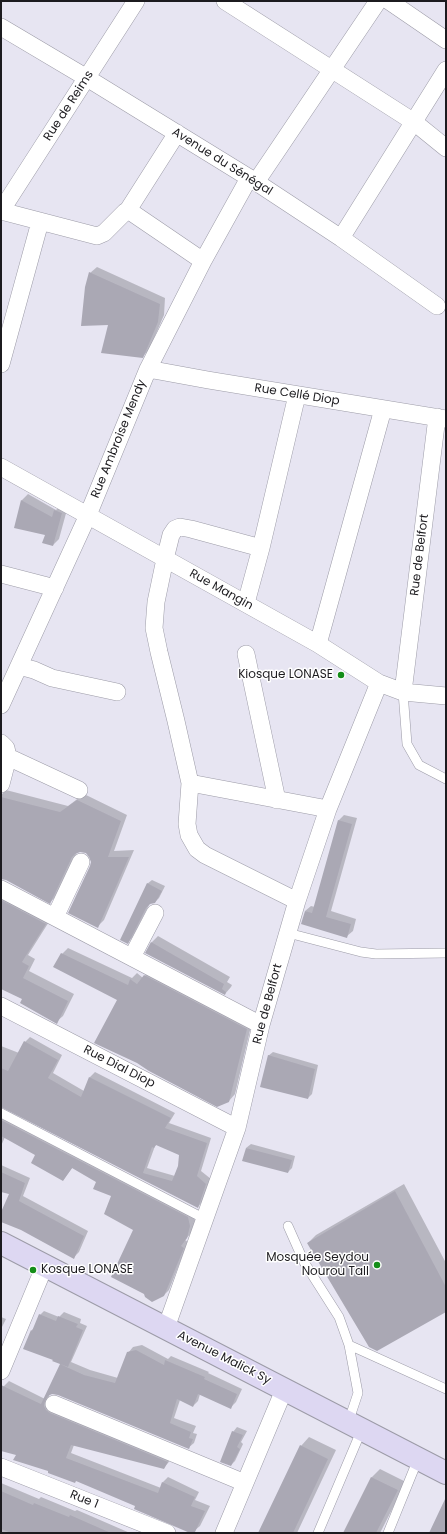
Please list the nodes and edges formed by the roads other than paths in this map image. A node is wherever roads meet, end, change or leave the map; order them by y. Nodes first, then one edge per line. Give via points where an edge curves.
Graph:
1 (136, 1) edge
2 (225, 1) edge
3 (378, 1) edge
4 (389, 1) edge
5 (1, 27) edge
6 (446, 40) edge
7 (331, 69) junction
8 (446, 70) edge
9 (87, 78) junction
10 (414, 122) junction
11 (177, 133) junction
12 (446, 148) edge
13 (252, 180) junction
14 (128, 210) junction
15 (1, 211) edge
16 (40, 222) junction
17 (342, 238) junction
18 (202, 261) junction
19 (437, 306) dead end
20 (1, 364) edge
21 (148, 369) junction
22 (297, 395) junction
23 (383, 409) junction
24 (441, 418) edge
25 (1, 467) edge
26 (88, 515) junction
27 (261, 548) junction
28 (165, 559) junction
29 (1, 574) edge
30 (56, 588) junction
31 (246, 603) junction
32 (318, 644) junction
33 (246, 654) dead end
34 (19, 666) junction
35 (379, 683) junction
36 (117, 692) dead end
37 (403, 692) junction
38 (446, 696) edge
39 (1, 705) edge
40 (4, 750) edge
41 (446, 779) edge
42 (1, 784) edge
43 (190, 784) junction
44 (79, 790) dead end
45 (277, 800) junction
46 (328, 809) junction
47 (81, 862) dead end
48 (1, 889) edge
49 (297, 901) junction
50 (155, 913) dead end
51 (55, 917) junction
52 (288, 933) junction
53 (446, 953) edge
54 (132, 957) junction
55 (1, 1006) edge
56 (261, 1025) junction
57 (1, 1113) edge
58 (237, 1128) junction
59 (205, 1219) junction
60 (288, 1226) dead end
61 (1, 1243) edge
62 (45, 1265) junction
63 (166, 1328) junction
64 (349, 1345) junction
65 (1, 1371) edge
66 (446, 1389) edge
67 (284, 1390) junction
68 (54, 1404) dead end
69 (355, 1426) junction
70 (418, 1459) junction
71 (1, 1467) edge
72 (446, 1473) edge
73 (245, 1483) junction
74 (167, 1533) edge
75 (224, 1533) edge
76 (318, 1533) edge
77 (388, 1533) edge

1 - 9 street, Rue de Reims
2 - 7 street
3 - 7 street, Rue Ambroise Mendy
4 - 6 street
5 - 9 street, Avenue du Sénégal
7 - 10 street
7 - 13 street, Rue Ambroise Mendy
8 - 10 street
9 - 11 street, Avenue du Sénégal
9 - 15 street, Rue de Reims
10 - 12 street
10 - 17 street
11 - 13 street, Avenue du Sénégal
11 - 14 street
13 - 17 street, Avenue du Sénégal
13 - 18 street, Rue Ambroise Mendy
14 - 16 street via 104,233 97,236
14 - 18 street
15 - 16 street
16 - 20 street
17 - 19 street, Avenue du Sénégal
18 - 21 street, Rue Ambroise Mendy
21 - 22 street, Rue Cellé Diop
21 - 26 street, Rue Ambroise Mendy
22 - 23 street, Rue Cellé Diop
22 - 27 street
23 - 24 street, Rue Cellé Diop
23 - 32 street
24 - 37 street, Rue de Belfort
25 - 26 street, Rue Mangin
26 - 28 street, Rue Mangin
26 - 30 street, Rue Ambroise Mendy
27 - 28 street via 180,527 171,535
27 - 31 street
28 - 31 street, Rue Mangin
28 - 43 street via 156,602 154,628
29 - 30 street
30 - 34 street, Rue Ambroise Mendy
31 - 32 street, Rue Mangin
32 - 35 street, Rue Mangin
33 - 45 street
34 - 36 street via 52,678
34 - 39 street, Rue Ambroise Mendy
35 - 37 street, Rue Mangin
35 - 46 street, Rue de Belfort
37 - 38 street, Rue Mangin
37 - 41 lane via 407,744 420,765
40 - 42 street
40 - 44 street
43 - 45 street
43 - 49 street via 187,824 189,835 197,849
45 - 46 street
46 - 49 street, Rue de Belfort
47 - 51 street
48 - 51 street
49 - 52 street, Rue de Belfort
50 - 54 street
51 - 54 street
52 - 53 lane via 376,954
52 - 56 street, Rue de Belfort
54 - 56 street
55 - 58 street, Rue Dial Diop
56 - 58 street, Rue de Belfort
57 - 59 lane
58 - 59 street, Rue de Belfort
59 - 63 street, Rue de Belfort
60 - 64 lane via 304,1262 339,1317
61 - 62 main road, Avenue Malick Sy
62 - 63 main road, Avenue Malick Sy
62 - 65 street
63 - 67 main road, Avenue Malick Sy
64 - 66 lane
64 - 69 lane via 358,1393
67 - 69 main road, Avenue Malick Sy
67 - 73 street
68 - 73 street
69 - 70 main road, Avenue Malick Sy
69 - 76 lane
70 - 72 main road, Avenue Malick Sy
70 - 77 lane
71 - 74 street, Rue 1
73 - 75 street

